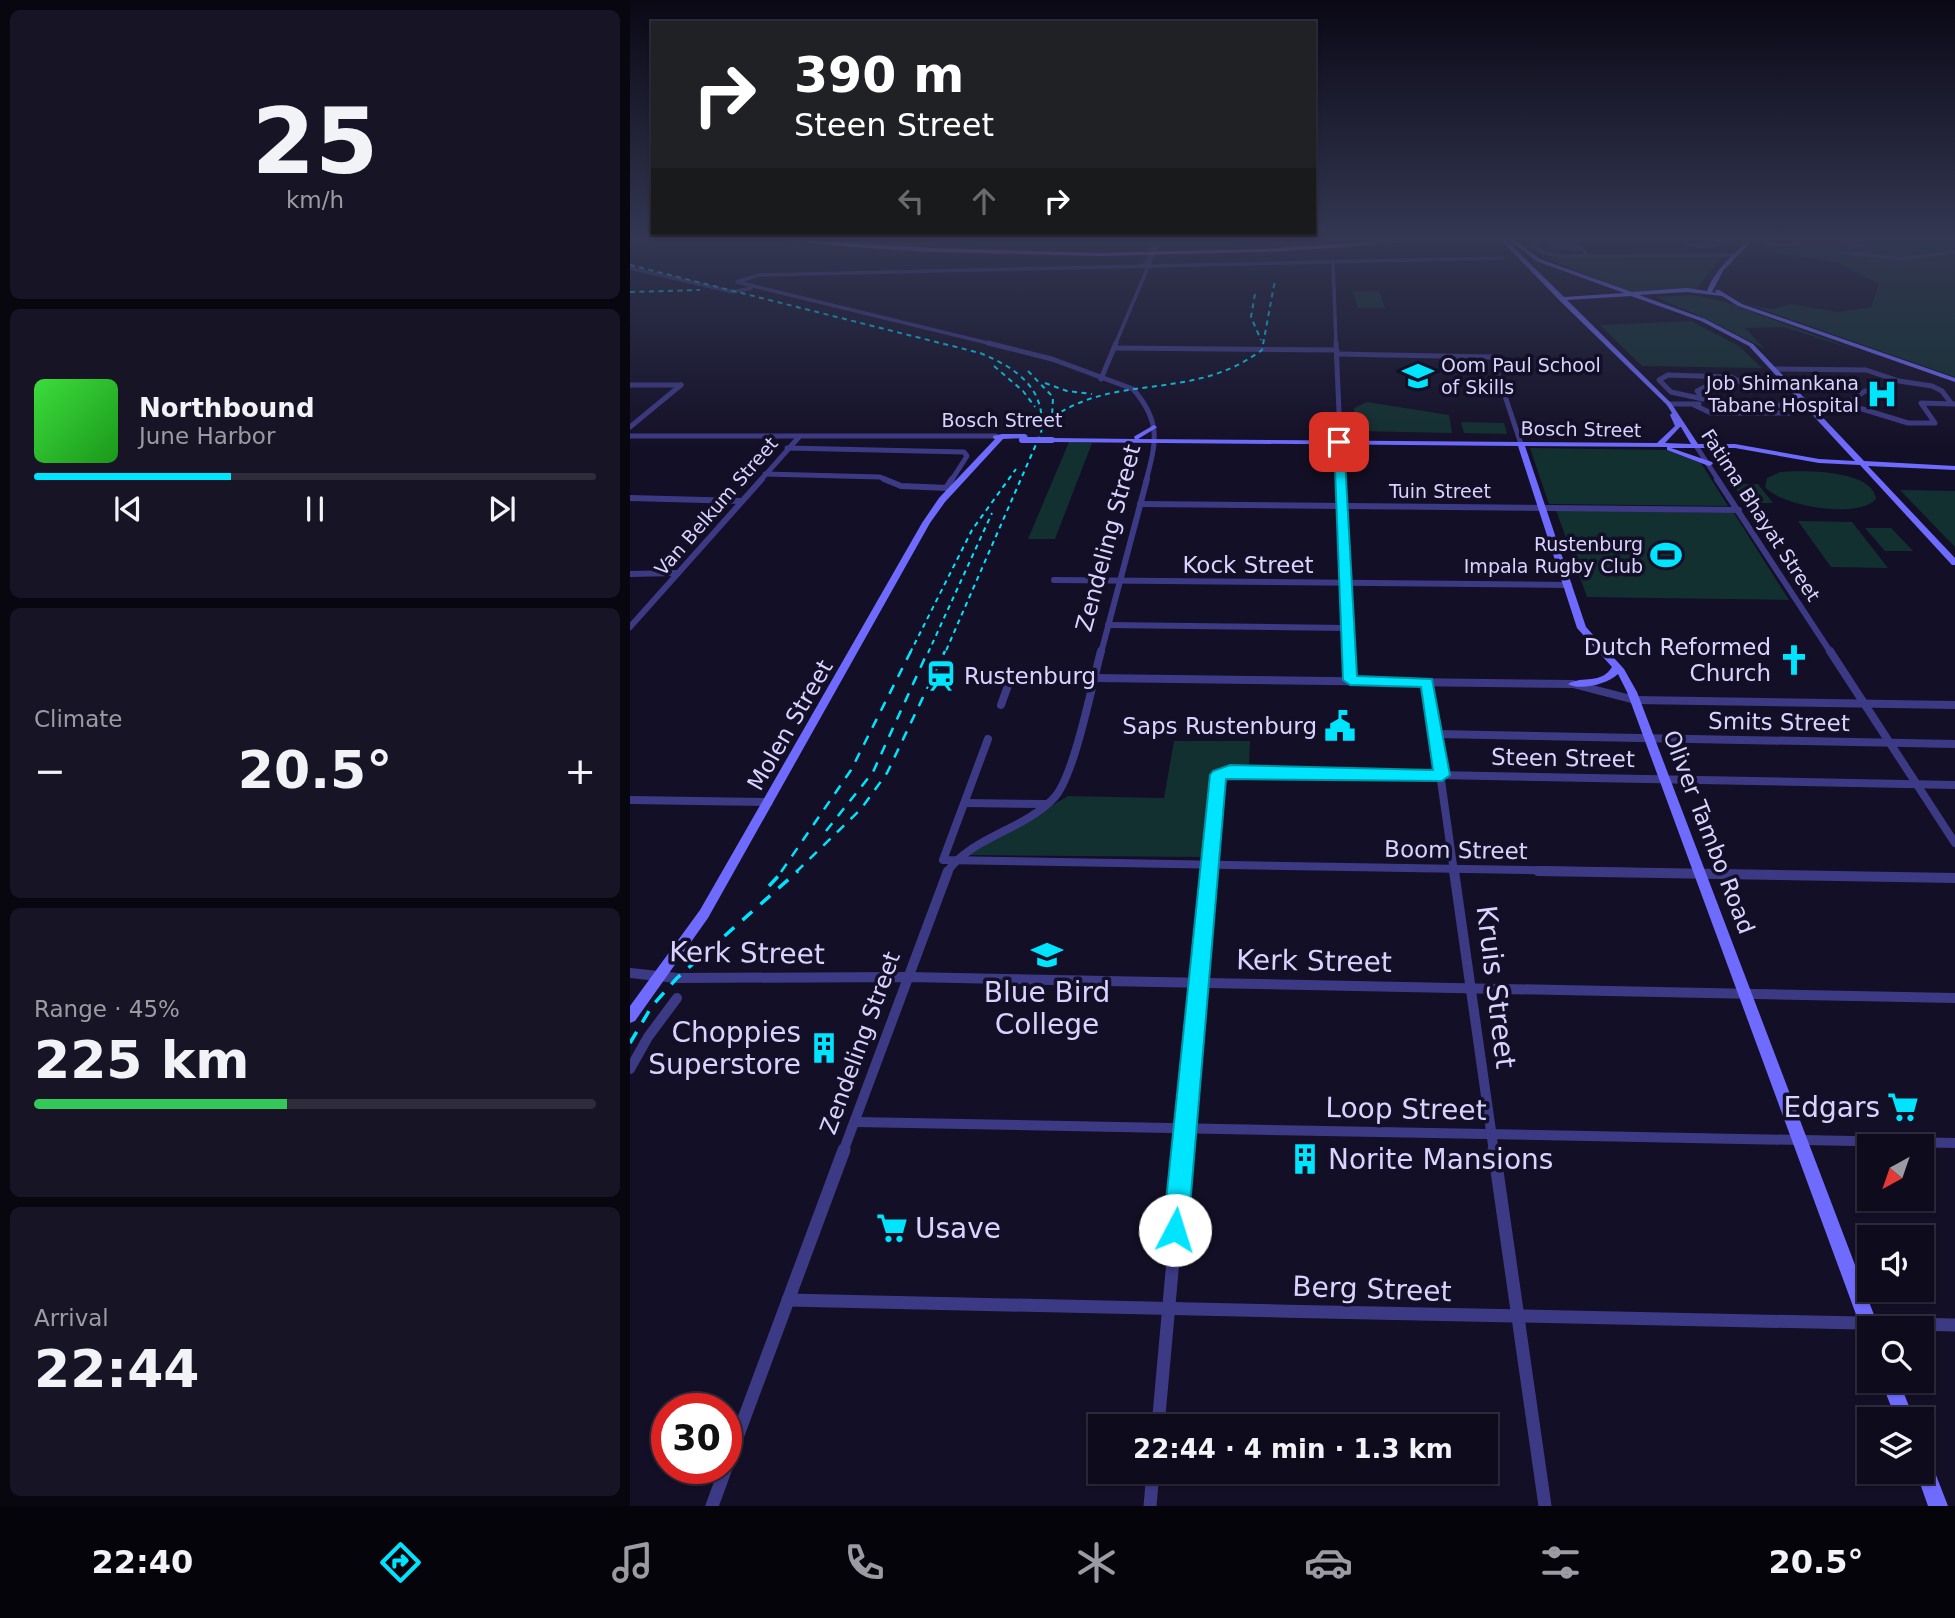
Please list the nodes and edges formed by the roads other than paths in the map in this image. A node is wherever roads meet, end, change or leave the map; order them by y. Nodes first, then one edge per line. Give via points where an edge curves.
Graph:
1 (837, 308) edge
2 (1130, 308) edge
3 (1335, 308) edge
4 (1570, 308) edge
5 (1669, 308) edge
6 (1749, 308) edge
7 (1114, 348) junction
8 (1337, 352) junction
9 (1776, 369) junction
10 (1101, 379) junction
11 (1955, 380) edge
12 (630, 385) edge
13 (1892, 391) dead end
14 (1660, 396) junction
15 (1703, 399) junction
16 (1669, 404) junction
17 (1953, 404) edge
18 (1694, 405) junction
19 (1780, 405) dead end
20 (1810, 405) junction
21 (1844, 406) junction
22 (630, 427) edge
23 (1154, 427) junction
24 (630, 436) edge
25 (799, 437) junction
26 (1137, 437) junction
27 (1053, 438) junction
28 (1157, 439) junction
29 (997, 442) junction
30 (1339, 442) junction
31 (1521, 444) junction
32 (1656, 446) junction
33 (1696, 446) junction
34 (787, 449) junction
35 (1862, 462) junction
36 (1709, 464) junction
37 (1955, 470) edge
38 (765, 474) junction
39 (950, 488) junction
40 (630, 498) edge
41 (741, 501) junction
42 (1140, 503) junction
43 (1343, 506) junction
44 (1543, 507) junction
45 (1739, 510) junction
46 (1955, 563) edge
47 (678, 573) junction
48 (630, 574) edge
49 (1054, 580) dead end
50 (1121, 581) junction
51 (1345, 583) junction
52 (1569, 586) junction
53 (1108, 625) junction
54 (630, 627) edge
55 (1346, 628) junction
56 (1617, 666) junction
57 (1095, 677) junction
58 (1350, 680) junction
59 (1427, 682) junction
60 (1573, 684) junction
61 (1635, 700) junction
62 (1866, 704) junction
63 (1001, 705) dead end
64 (1955, 705) edge
65 (1435, 734) junction
66 (988, 739) dead end
67 (1648, 739) junction
68 (1892, 744) junction
69 (1955, 744) edge
70 (1442, 775) junction
71 (1663, 780) junction
72 (1918, 785) junction
73 (1955, 785) edge
74 (630, 800) edge
75 (769, 802) junction
76 (965, 803) junction
77 (1046, 804) junction
78 (1955, 843) edge
79 (956, 860) junction
80 (1210, 864) junction
81 (1456, 869) junction
82 (1697, 872) junction
83 (1955, 878) edge
84 (630, 973) edge
85 (658, 974) junction
86 (908, 977) junction
87 (1198, 982) junction
88 (1470, 987) junction
89 (1745, 994) junction
90 (677, 998) dead end
91 (1955, 998) edge
92 (630, 1017) edge
93 (630, 1069) edge
94 (856, 1122) junction
95 (1185, 1128) junction
96 (1491, 1135) junction
97 (1799, 1141) junction
98 (1955, 1143) edge
99 (788, 1300) junction
100 (1168, 1307) junction
101 (1865, 1316) edge
102 (1518, 1319) junction
103 (1934, 1325) edge
104 (1955, 1325) edge
105 (1857, 1326) edge
106 (1159, 1414) edge
107 (742, 1425) edge
108 (720, 1484) edge
109 (1152, 1484) edge
110 (1929, 1484) edge
111 (712, 1506) edge
112 (1150, 1506) edge
113 (1545, 1506) edge
114 (1937, 1506) edge

1 - 10 street, Zendeling Street via 1041,356
2 - 7 street
3 - 8 street
4 - 14 main road, Fatima Bhayat Street
5 - 9 main road via 1742,339
6 - 11 main road
7 - 8 street
7 - 10 street
8 - 30 street
8 - 31 street, Oliver Tambo Road via 1483,355 1494,360
9 - 17 street via 1866,370 1932,386
9 - 20 main road
10 - 23 street, Zendeling Street via 1133,389
12 - 22 street via 681,385
13 - 21 street via 1865,391
14 - 16 main road, Fatima Bhayat Street
14 - 32 main road via 1678,424
15 - 15 street via 1697,392 1700,388 1739,380 1668,375 1659,379 1669,391
15 - 18 street
16 - 18 street
16 - 33 main road, Fatima Bhayat Street
17 - 21 street via 1920,404 1936,420 1931,423 1906,423
18 - 19 street via 1715,413 1790,413
20 - 21 street
20 - 35 main road
23 - 26 main road
23 - 28 street, Zendeling Street
24 - 25 street, Bosch Street
25 - 29 street, Bosch Street
25 - 34 street, Van Belkum Street
26 - 27 main road, Bosch Street
26 - 28 main road, Bosch Street
27 - 28 main road, Bosch Street
27 - 29 main road, Bosch Street, bridge
28 - 30 main road, Bosch Street
28 - 42 street, Zendeling Street
29 - 39 main road, Molen Street
30 - 31 main road, Bosch Street
30 - 43 street
31 - 32 main road, Bosch Street
31 - 44 main road, Oliver Tambo Road
32 - 33 main road, Bosch Street
32 - 36 main road
33 - 35 main road, Bosch Street via 1735,446 1811,460
33 - 36 street, Fatima Bhayat Street
34 - 38 street, Van Belkum Street
34 - 39 street via 964,452 967,456
35 - 37 main road, Bosch Street
35 - 46 main road
36 - 45 street, Fatima Bhayat Street
38 - 39 street via 880,477 901,486
38 - 41 street, Van Belkum Street
39 - 75 main road, Molen Street via 910,548
40 - 41 street
41 - 47 street, Van Belkum Street
42 - 43 street, Tuin Street
42 - 50 street, Zendeling Street
43 - 44 street, Tuin Street
43 - 51 street
44 - 45 street, Tuin Street
44 - 52 main road, Oliver Tambo Road
45 - 62 street, Fatima Bhayat Street
47 - 48 street
47 - 54 street, Van Belkum Street
49 - 50 street, Kock Street
50 - 51 street, Kock Street
50 - 53 street, Zendeling Street
51 - 52 street, Kock Street
51 - 55 street
52 - 56 main road, Oliver Tambo Road via 1582,628
53 - 55 street
53 - 57 street, Zendeling Street
55 - 58 street
56 - 60 main road via 1606,680
56 - 61 main road, Oliver Tambo Road
57 - 58 street
57 - 63 street via 1008,677
57 - 77 street, Zendeling Street via 1063,787
58 - 59 street
59 - 60 street
59 - 65 street, Kruis Street
60 - 61 street
61 - 62 street
61 - 67 main road, Oliver Tambo Road
62 - 64 street
62 - 68 street, Fatima Bhayat Street
65 - 67 street, Smits Street
65 - 70 street, Kruis Street
66 - 76 street
67 - 68 street, Smits Street
67 - 71 main road, Oliver Tambo Road
68 - 69 street, Smits Street
68 - 72 street, Fatima Bhayat Street
70 - 71 street, Steen Street
70 - 80 street, Steen Street via 1221,773
70 - 81 street, Kruis Street
71 - 72 street, Steen Street
71 - 82 main road, Oliver Tambo Road
72 - 73 street, Steen Street
72 - 78 street, Fatima Bhayat Street
74 - 75 street
75 - 85 main road, Molen Street via 693,931
76 - 77 street
76 - 79 street via 943,860
77 - 79 street, Zendeling Street
79 - 80 street, Boom Street
79 - 86 street, Zendeling Street via 948,870
80 - 81 street, Boom Street
80 - 87 street
81 - 82 street, Boom Street
81 - 88 street, Kruis Street
82 - 83 street, Boom Street
82 - 89 main road, Oliver Tambo Road
84 - 85 street, Kerk Street
85 - 86 street, Kerk Street via 677,978
85 - 92 main road, Molen Street
86 - 87 street, Kerk Street
86 - 94 street, Zendeling Street
87 - 88 street, Kerk Street
87 - 95 street
88 - 89 street, Kerk Street
88 - 96 street, Kruis Street
89 - 91 street, Kerk Street
89 - 97 main road, Oliver Tambo Road
90 - 93 street
94 - 95 street, Loop Street
94 - 99 street, Zendeling Street
95 - 96 street, Loop Street
95 - 100 street
96 - 97 street, Loop Street
96 - 102 street, Kruis Street
97 - 98 street, Loop Street
97 - 101 main road, Oliver Tambo Road
99 - 100 street, Berg Street
99 - 107 street, Zendeling Street
100 - 102 street, Berg Street
100 - 106 street
102 - 105 street, Berg Street
102 - 113 street, Kruis Street
103 - 104 street, Berg Street
108 - 111 street, Zendeling Street
109 - 112 street
110 - 114 main road

